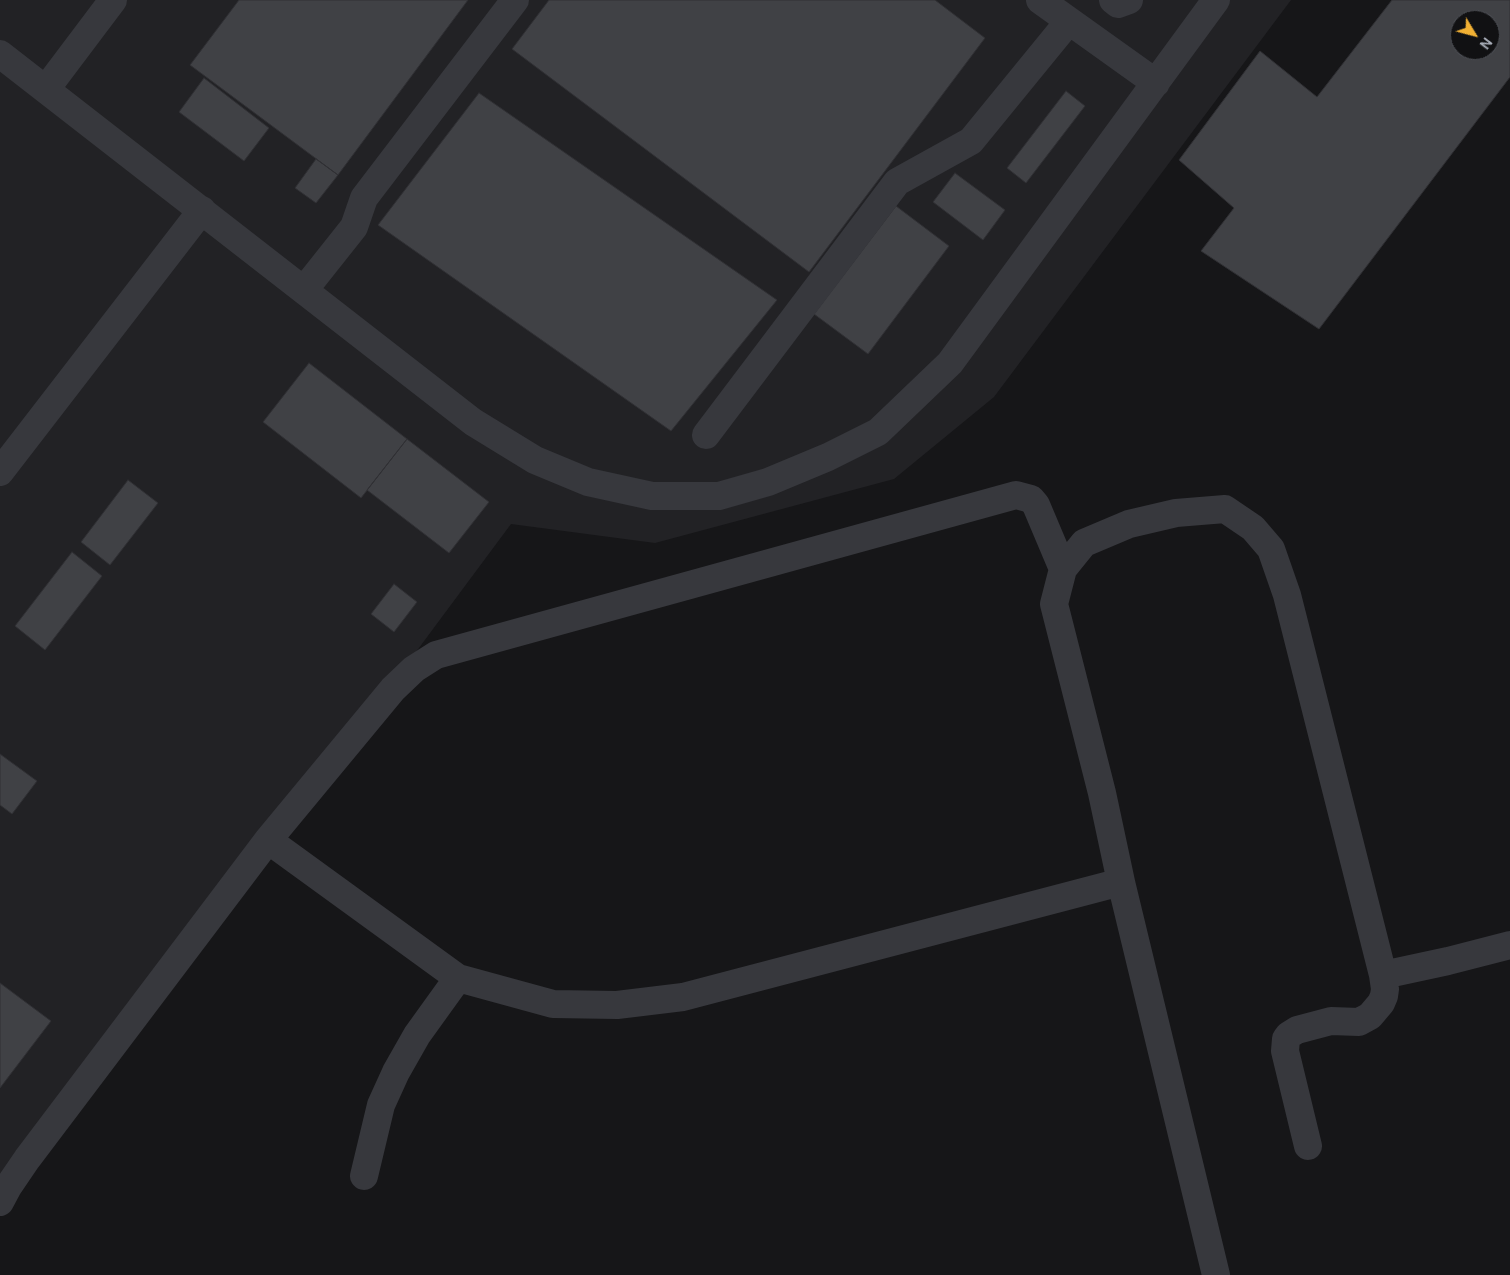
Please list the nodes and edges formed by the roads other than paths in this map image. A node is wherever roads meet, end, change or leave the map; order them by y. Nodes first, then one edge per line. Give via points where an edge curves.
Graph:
1 (113, 0) edge
2 (515, 0) edge
3 (1040, 0) edge
4 (1113, 0) edge
5 (1129, 0) edge
6 (1216, 0) edge
7 (1069, 21) junction
8 (0, 54) edge
9 (1156, 83) junction
10 (46, 89) junction
11 (202, 210) junction
12 (304, 290) junction
13 (706, 435) dead end
14 (0, 472) edge
15 (1063, 570) junction
16 (268, 840) junction
17 (1121, 882) junction
18 (1510, 945) edge
19 (1383, 974) junction
20 (458, 978) junction
21 (1308, 1146) dead end
22 (364, 1176) dead end
23 (0, 1202) edge
24 (1216, 1275) edge

1 - 10 street
2 - 12 street via 364,198 354,226
3 - 7 street
4 - 5 street via 1118,4
6 - 9 street
7 - 9 street
7 - 13 street via 971,141 896,182
8 - 10 street
9 - 12 street via 950,363 878,432 768,482 719,496 652,496 588,482 535,460 473,422
10 - 11 street
11 - 12 street
11 - 14 street
15 - 16 street via 1036,505 1031,499 1016,495 436,655 414,669 393,689
15 - 17 street via 1054,604
15 - 19 street via 1084,543 1129,524 1176,513 1225,509 1253,528 1271,549 1287,595
16 - 20 street
16 - 23 street via 27,1159
17 - 20 street via 682,997 616,1004 553,1004
17 - 24 street
18 - 19 street
19 - 21 street via 1384,996 1370,1016 1359,1022 1331,1021 1297,1030 1286,1039 1285,1051
20 - 22 street via 417,1034 396,1072 381,1105

